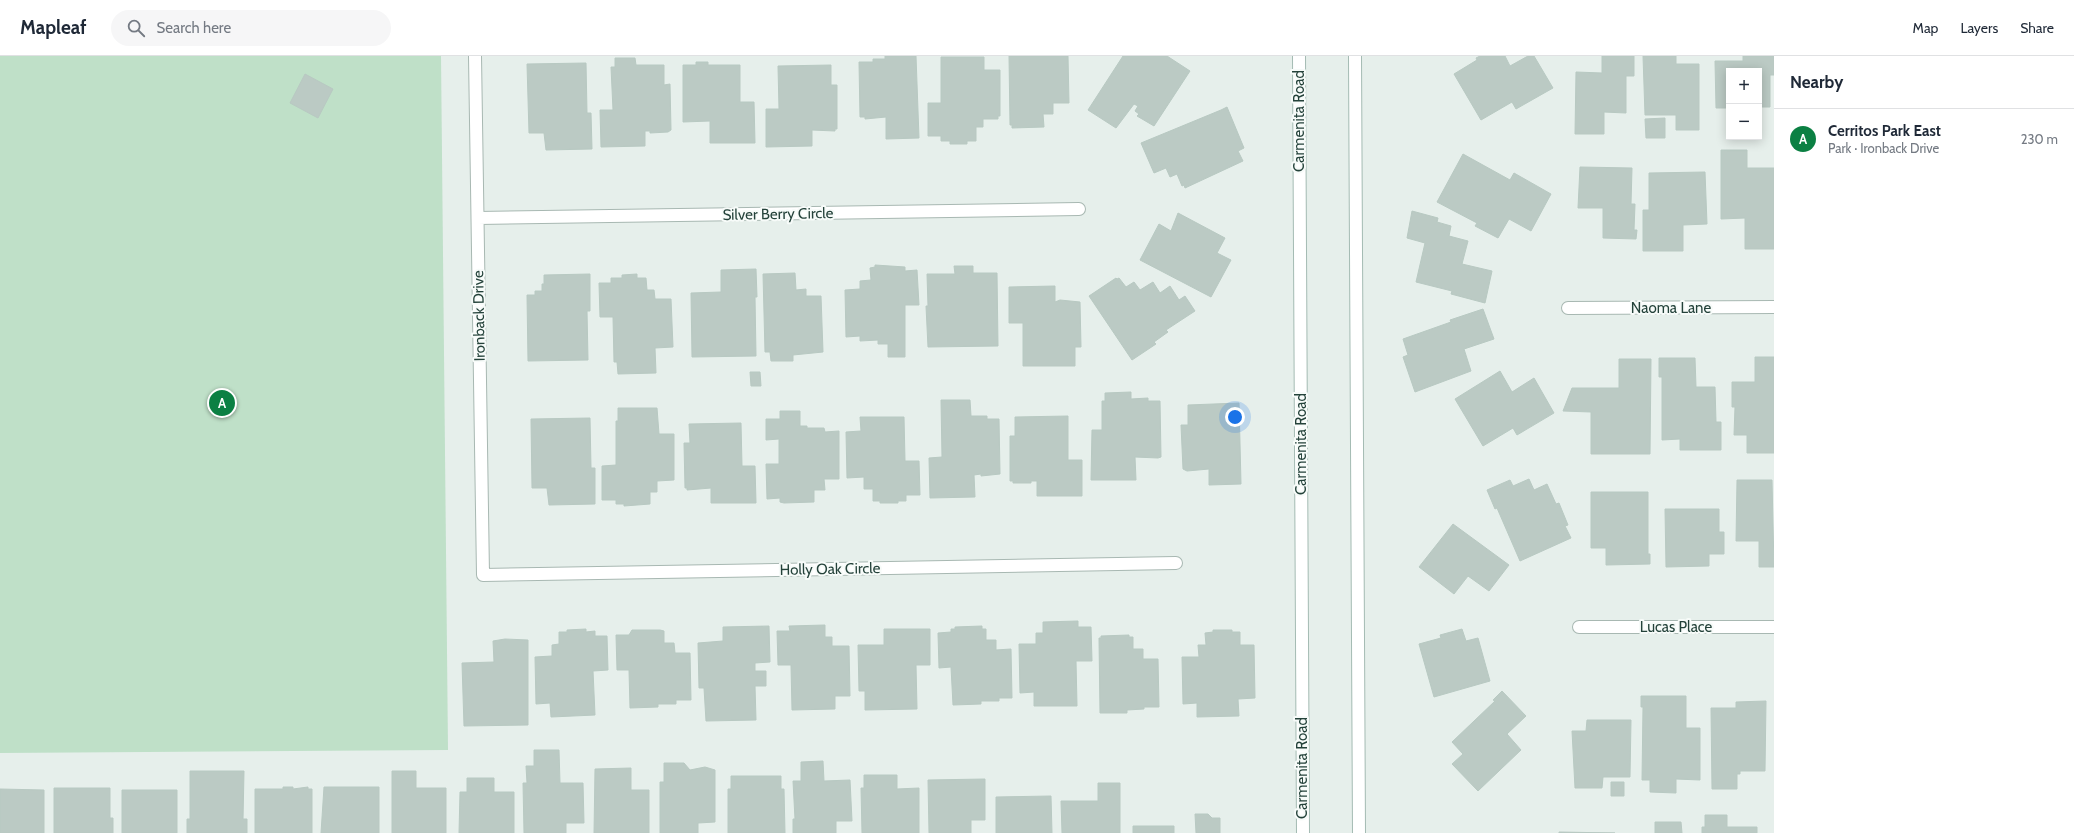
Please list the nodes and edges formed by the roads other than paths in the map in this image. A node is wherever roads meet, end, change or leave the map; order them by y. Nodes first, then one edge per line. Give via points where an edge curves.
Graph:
1 (475, 56) edge
2 (1299, 56) edge
3 (1355, 56) edge
4 (1079, 209) dead end
5 (478, 218) junction
6 (1774, 307) edge
7 (1568, 308) dead end
8 (1176, 563) dead end
9 (483, 575) joint
10 (1579, 627) dead end
11 (1774, 627) edge
12 (1303, 833) edge
13 (1358, 833) edge

1 - 5 street, Ironback Drive
2 - 12 street, Carmenita Road
3 - 13 street
4 - 5 street, Silver Berry Circle
5 - 9 street, Ironback Drive
6 - 7 street, Naoma Lane
8 - 9 street, Holly Oak Circle
10 - 11 street, Lucas Place

